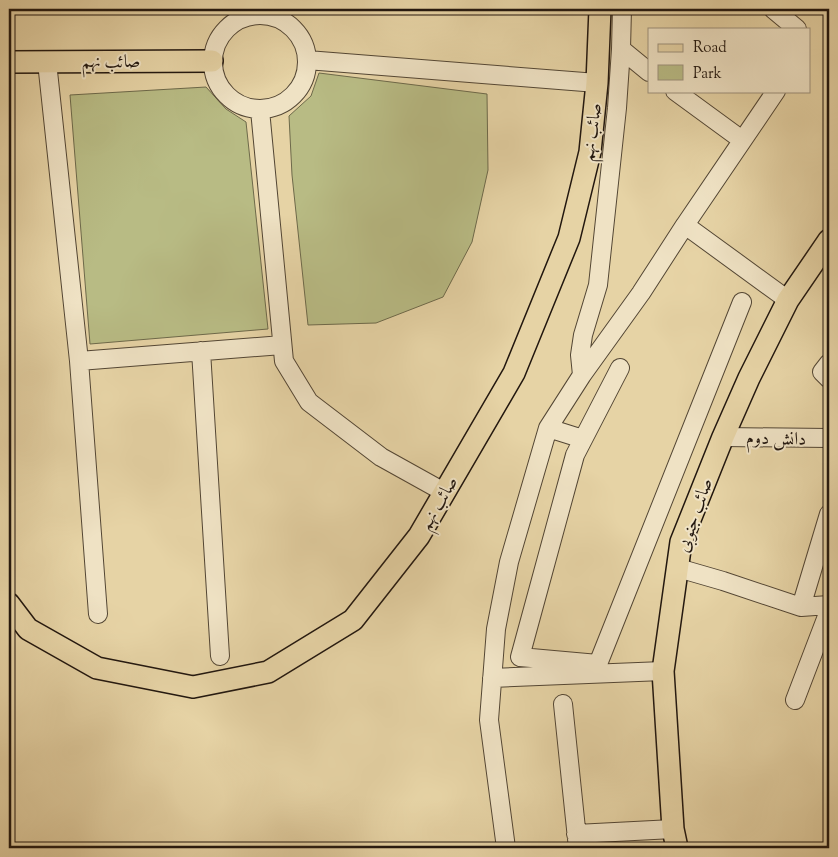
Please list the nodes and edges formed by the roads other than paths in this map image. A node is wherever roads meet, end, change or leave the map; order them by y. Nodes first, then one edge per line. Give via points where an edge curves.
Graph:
1 (600, 9) edge
2 (622, 9) edge
3 (773, 9) edge
4 (266, 12) edge
5 (796, 28) edge
6 (621, 49) junction
7 (307, 60) junction
8 (212, 61) junction
9 (9, 62) edge
10 (48, 62) junction
11 (648, 71) edge
12 (597, 83) junction
13 (676, 92) edge
14 (775, 92) edge
15 (260, 110) junction
16 (742, 140) junction
17 (685, 225) junction
18 (829, 240) edge
19 (788, 300) junction
20 (742, 302) dead end
21 (282, 345) junction
22 (201, 351) junction
23 (79, 361) junction
24 (829, 363) edge
25 (620, 368) dead end
26 (582, 375) junction
27 (829, 379) edge
28 (548, 428) junction
29 (723, 437) junction
30 (829, 438) edge
31 (583, 439) junction
32 (444, 492) junction
33 (829, 514) edge
34 (678, 568) junction
35 (9, 604) edge
36 (829, 605) edge
37 (801, 607) junction
38 (829, 611) edge
39 (98, 614) dead end
40 (220, 656) dead end
41 (663, 671) junction
42 (492, 678) junction
43 (795, 700) dead end
44 (563, 704) dead end
45 (675, 838) edge
46 (577, 841) edge
47 (506, 848) edge

1 - 12 main road, صائب نهم
2 - 6 street
3 - 5 street
4 - 7 street via 294,30 303,44
4 - 8 street via 235,22 223,32 215,46
6 - 11 street
6 - 26 street via 602,255 598,285 580,355
7 - 12 street
7 - 15 street via 305,76 298,90 288,100
8 - 10 main road, صائب نهم
8 - 15 street via 221,90 245,107
9 - 10 main road, صائب نهم
10 - 23 street
12 - 32 main road, صائب نهم via 590,152 568,238 514,373
13 - 16 street
14 - 16 street
15 - 21 street
16 - 17 street
17 - 19 street
17 - 26 street via 642,293
18 - 19 main road, صائب جنوبی
19 - 29 main road, صائب جنوبی via 748,378
20 - 31 street via 598,664 520,657 575,455
21 - 22 street
21 - 32 street via 284,361 309,402 381,457
22 - 23 street
22 - 40 street
23 - 39 street
24 - 27 street via 822,372
25 - 31 street
26 - 28 street
28 - 31 street
28 - 42 street via 509,562 496,629
29 - 30 street, دانش دوم
29 - 34 main road, صائب جنوبی via 681,542
32 - 35 main road, صائب نهم via 419,536 353,620 268,672 193,687 97,668 28,629
33 - 37 street
34 - 37 street
34 - 41 main road, صائب جنوبی
36 - 37 street
38 - 43 street
41 - 42 street
41 - 45 main road, صائب جنوبی
42 - 47 street via 489,720
44 - 46 street
45 - 46 street

